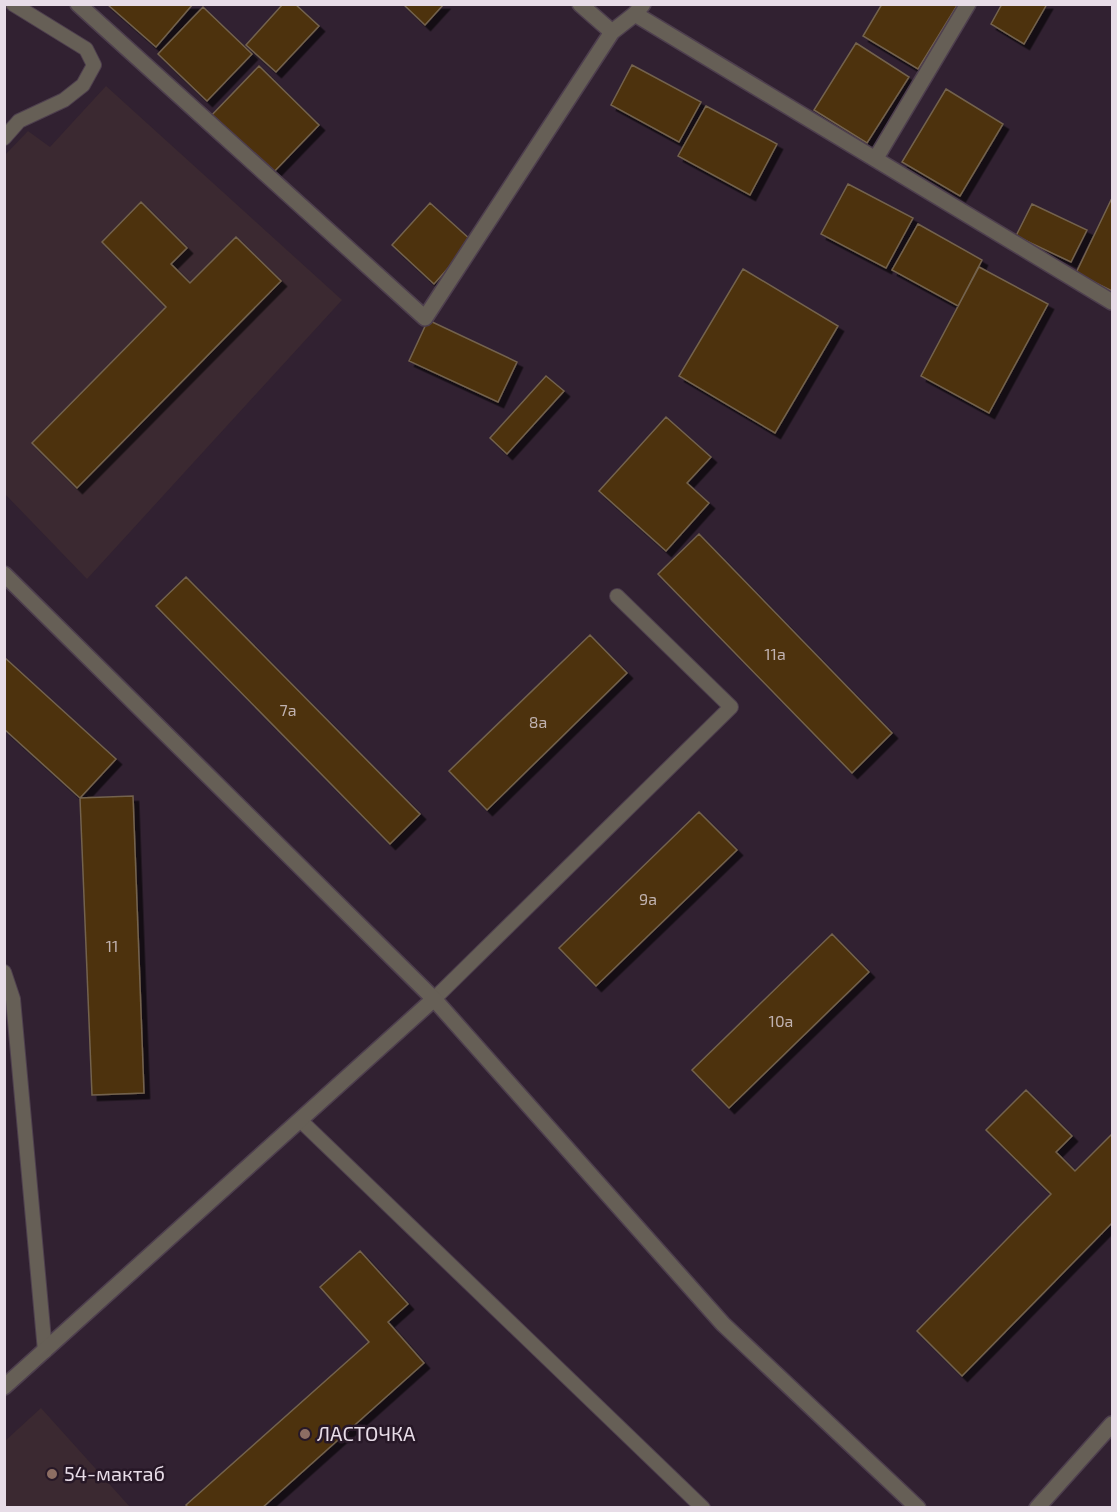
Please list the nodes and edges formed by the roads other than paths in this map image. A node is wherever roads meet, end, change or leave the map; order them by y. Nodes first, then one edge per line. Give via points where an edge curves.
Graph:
1 (14, 4) edge
2 (78, 4) edge
3 (580, 4) edge
4 (968, 4) edge
5 (639, 9) edge
6 (612, 32) junction
7 (4, 138) edge
8 (876, 158) junction
9 (1113, 302) edge
10 (4, 574) edge
11 (617, 596) dead end
12 (4, 972) edge
13 (434, 999) junction
14 (300, 1120) junction
15 (45, 1351) junction
16 (4, 1387) edge
17 (1113, 1424) edge
18 (703, 1508) edge
19 (918, 1508) edge
20 (1036, 1508) edge

1 - 7 lane via 86,48 94,65 83,85 64,100 19,121
2 - 6 street via 425,318
3 - 6 street
4 - 8 street
5 - 6 street
5 - 8 street
8 - 9 street
10 - 13 street
11 - 13 lane via 731,707
12 - 15 lane via 13,999
13 - 14 street
13 - 19 street via 723,1324
14 - 15 street
14 - 18 lane
15 - 16 street
17 - 20 street

